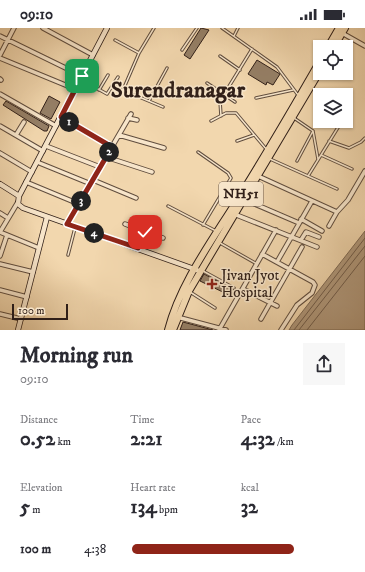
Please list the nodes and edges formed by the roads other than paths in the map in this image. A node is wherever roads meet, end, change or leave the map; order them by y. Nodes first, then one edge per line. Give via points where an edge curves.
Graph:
1 (14, 28) edge
2 (43, 28) edge
3 (107, 28) edge
4 (154, 28) edge
5 (197, 28) edge
6 (222, 28) edge
7 (238, 28) edge
8 (342, 30) edge
9 (0, 36) edge
10 (234, 36) junction
11 (8, 40) junction
12 (115, 40) dead end
13 (334, 40) edge
14 (337, 40) edge
15 (365, 46) edge
16 (252, 49) junction
17 (182, 50) dead end
18 (139, 53) junction
19 (0, 55) edge
20 (93, 55) junction
21 (220, 56) dead end
22 (0, 58) edge
23 (167, 68) dead end
24 (240, 70) junction
25 (313, 73) edge
26 (108, 75) dead end
27 (118, 77) dead end
28 (81, 78) junction
29 (315, 80) edge
30 (207, 83) dead end
31 (113, 86) junction
32 (75, 89) junction
33 (99, 90) junction
34 (123, 90) junction
35 (293, 90) junction
36 (0, 94) edge
37 (224, 94) junction
38 (300, 96) junction
39 (256, 98) dead end
40 (149, 101) junction
41 (235, 102) dead end
42 (163, 107) dead end
43 (131, 114) dead end
44 (221, 116) junction
45 (61, 117) junction
46 (128, 118) junction
47 (294, 118) junction
48 (137, 120) dead end
49 (211, 121) dead end
50 (24, 122) dead end
51 (0, 126) edge
52 (56, 126) junction
53 (337, 128) edge
54 (313, 130) junction
55 (16, 135) junction
56 (119, 135) junction
57 (254, 135) junction
58 (365, 138) edge
59 (237, 141) dead end
60 (329, 141) junction
61 (46, 146) junction
62 (112, 147) junction
63 (164, 148) dead end
64 (43, 151) junction
65 (198, 152) dead end
66 (0, 153) edge
67 (267, 155) junction
68 (321, 155) junction
69 (106, 157) junction
70 (318, 159) junction
71 (37, 162) junction
72 (297, 162) dead end
73 (100, 167) junction
74 (352, 169) dead end
75 (365, 171) edge
76 (32, 172) junction
77 (152, 172) dead end
78 (258, 176) junction
79 (308, 176) junction
80 (26, 182) junction
81 (92, 182) junction
82 (0, 184) edge
83 (337, 189) dead end
84 (19, 196) junction
85 (136, 198) dead end
86 (244, 199) junction
87 (312, 201) junction
88 (18, 202) junction
89 (79, 204) junction
90 (168, 206) dead end
91 (337, 212) junction
92 (0, 214) edge
93 (234, 214) junction
94 (47, 217) junction
95 (8, 218) junction
96 (302, 219) junction
97 (67, 224) junction
98 (125, 224) dead end
99 (203, 224) junction
100 (299, 224) junction
101 (329, 226) dead end
102 (76, 227) junction
103 (276, 230) junction
104 (322, 230) dead end
105 (0, 232) edge
106 (145, 232) junction
107 (218, 232) junction
108 (7, 235) junction
109 (291, 236) junction
110 (319, 237) dead end
111 (163, 238) dead end
112 (301, 240) junction
113 (218, 242) junction
114 (302, 247) dead end
115 (317, 247) dead end
116 (39, 248) junction
117 (138, 248) junction
118 (262, 254) junction
119 (68, 255) dead end
120 (0, 256) edge
121 (277, 262) junction
122 (0, 264) edge
123 (257, 264) junction
124 (289, 269) junction
125 (199, 270) junction
126 (33, 272) junction
127 (234, 288) dead end
128 (243, 289) junction
129 (0, 290) edge
130 (189, 291) junction
131 (27, 296) junction
132 (270, 303) junction
133 (277, 306) dead end
134 (215, 308) dead end
135 (0, 314) edge
136 (177, 317) junction
137 (262, 319) dead end
138 (21, 320) junction
139 (220, 329) edge
140 (18, 330) edge
141 (168, 330) edge
142 (173, 330) edge
143 (226, 330) edge
144 (280, 330) edge

1 - 11 street
2 - 20 street
3 - 20 street
4 - 18 lane
5 - 17 lane
6 - 10 lane
7 - 10 lane
8 - 13 highway
8 - 14 highway
8 - 15 street
9 - 11 street
10 - 16 lane
11 - 19 street
11 - 28 street
12 - 18 lane
16 - 24 lane
16 - 35 lane via 278,67
18 - 34 lane
20 - 28 street
21 - 24 lane
22 - 32 street
23 - 40 lane
24 - 37 lane
25 - 38 highway, NH51
26 - 33 lane
27 - 31 lane
28 - 32 street
28 - 33 lane
29 - 47 highway, NH51
30 - 37 lane
31 - 33 lane via 107,94
31 - 34 lane
32 - 45 street
34 - 40 lane
35 - 38 lane
35 - 39 lane
36 - 52 street
37 - 41 lane
37 - 44 lane via 219,104
38 - 67 highway, NH51
40 - 42 lane
43 - 46 street
44 - 49 lane
44 - 57 lane via 230,112 236,113
45 - 52 street
45 - 62 street
46 - 48 street
46 - 56 street
47 - 54 lane
47 - 67 highway, NH51
50 - 55 street
51 - 55 street
52 - 61 street
53 - 60 lane
54 - 70 lane
54 - 72 lane
55 - 64 street
56 - 62 street
56 - 63 street
57 - 59 lane
57 - 67 lane
58 - 60 lane via 349,148
60 - 68 lane
61 - 64 street
61 - 73 street
62 - 69 street
64 - 71 street
65 - 99 lane via 228,173 231,178
66 - 76 street
67 - 78 highway, NH51
67 - 79 lane
67 - 107 highway, NH51
68 - 70 lane
68 - 74 lane
69 - 73 street
69 - 77 street
70 - 79 lane
71 - 76 street
71 - 81 street
73 - 81 street
75 - 91 street via 348,200
76 - 80 street
78 - 86 highway, NH51
78 - 87 street
79 - 83 lane
80 - 84 street
80 - 89 street
81 - 85 street
81 - 89 street
82 - 84 street
84 - 88 street
86 - 93 highway, NH51
86 - 100 street
87 - 91 street
87 - 96 street
88 - 94 street via 23,208
88 - 95 street
89 - 97 street
90 - 99 lane
91 - 101 street
92 - 95 street
93 - 103 street
93 - 113 highway, NH51
94 - 97 street
94 - 116 street
95 - 105 street
96 - 100 street
96 - 104 street
97 - 102 street
98 - 106 street
99 - 107 lane
100 - 109 street
102 - 117 street
102 - 119 lane
103 - 109 street
103 - 118 street
105 - 108 street
106 - 111 street
106 - 117 street
107 - 125 highway, NH51
108 - 116 street
108 - 120 street
109 - 112 street
109 - 121 street
110 - 112 street via 306,232
112 - 115 street
113 - 123 lane
113 - 125 highway, NH51
114 - 124 street
116 - 126 street
117 - 125 street
118 - 121 street
118 - 123 street
121 - 124 street
122 - 126 street
123 - 128 street
124 - 132 street
124 - 144 street via 315,285 312,293 297,305
125 - 127 lane
125 - 130 highway, NH51
125 - 141 highway, NH51 via 173,310
126 - 131 street
128 - 132 street
128 - 139 street
129 - 131 street
130 - 134 lane
130 - 136 highway, NH51
131 - 138 street
132 - 133 street
132 - 137 street
135 - 138 street
136 - 139 street
136 - 142 highway, NH51
138 - 140 street
139 - 143 street

